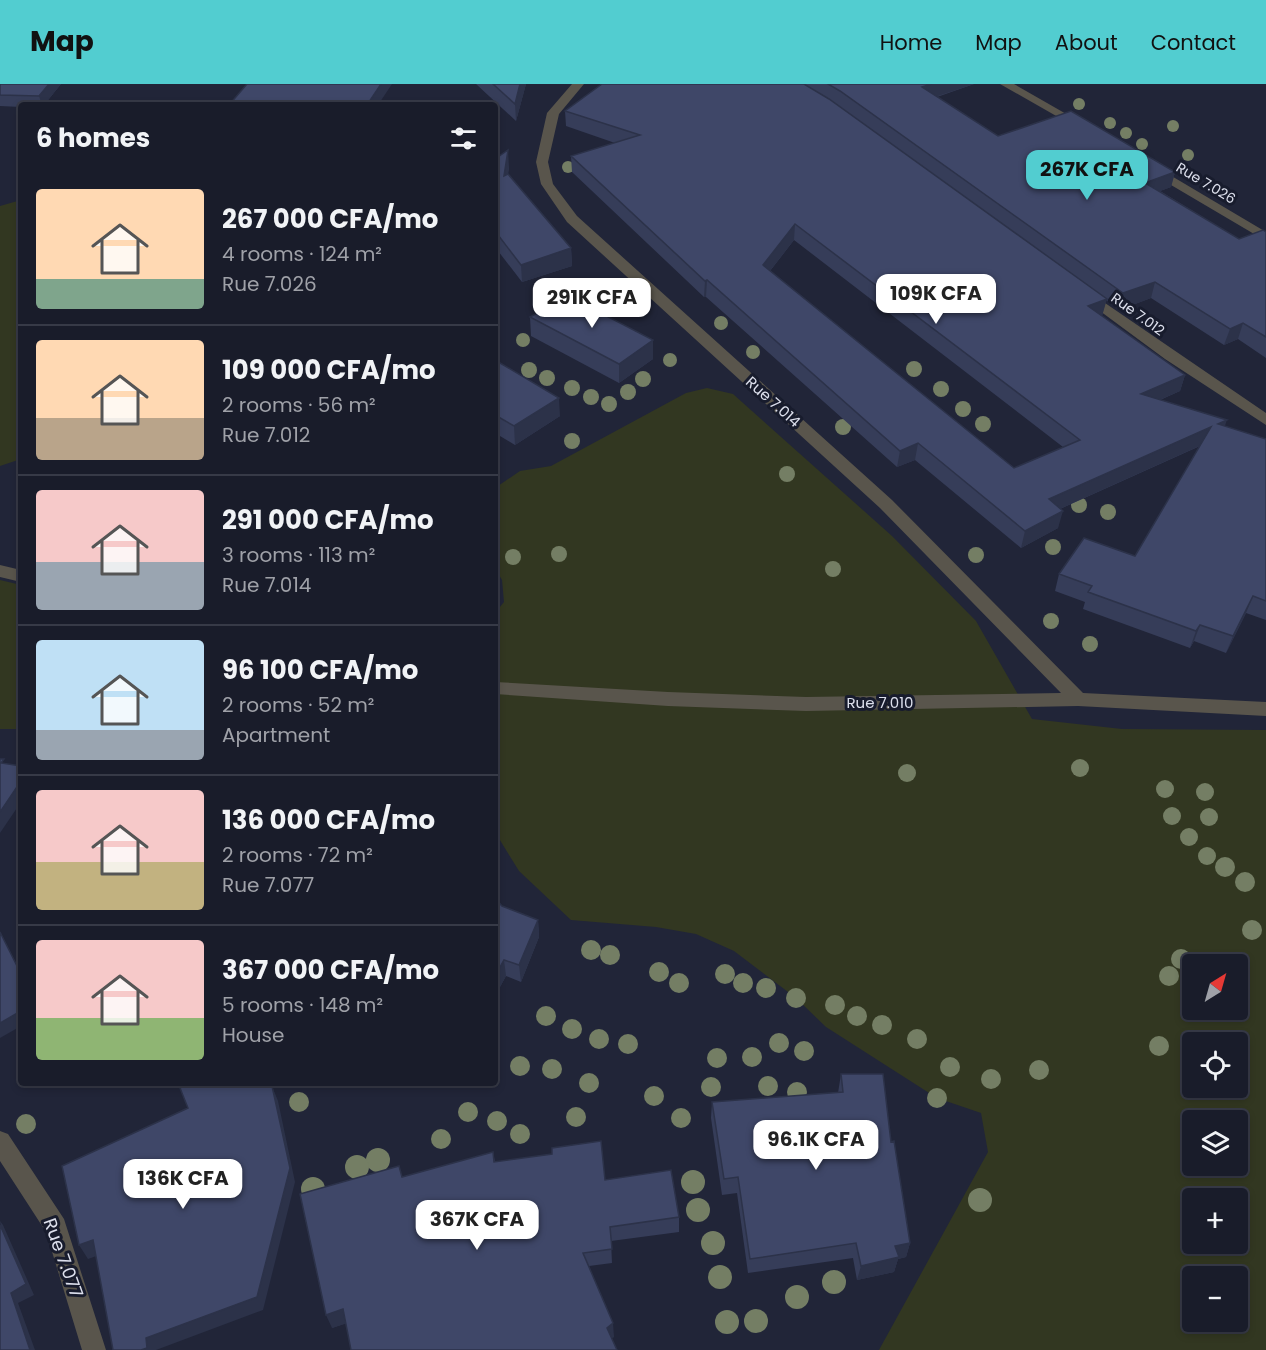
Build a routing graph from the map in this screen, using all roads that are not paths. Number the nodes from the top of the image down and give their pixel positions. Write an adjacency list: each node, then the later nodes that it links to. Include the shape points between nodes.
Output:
1 (578, 84): 11 (street, Rue 7.014, via 553,112 542,162 547,184 572,219 885,504)
2 (1006, 84): 3 (street)
3 (1095, 134)
4 (1145, 164): 5 (street, Rue 7.026)
5 (1266, 237)
6 (1078, 288): 7 (street, Rue 7.012)
7 (1266, 420)
8 (0, 571): 9 (street)
9 (18, 575)
10 (498, 688): 11 (street, Rue 7.010, via 806,704)
11 (1078, 699): 12 (street, Rue 7.010)
12 (1266, 709)
13 (0, 1141): 14 (street, Rue 7.077, via 56,1227)
14 (94, 1350)

